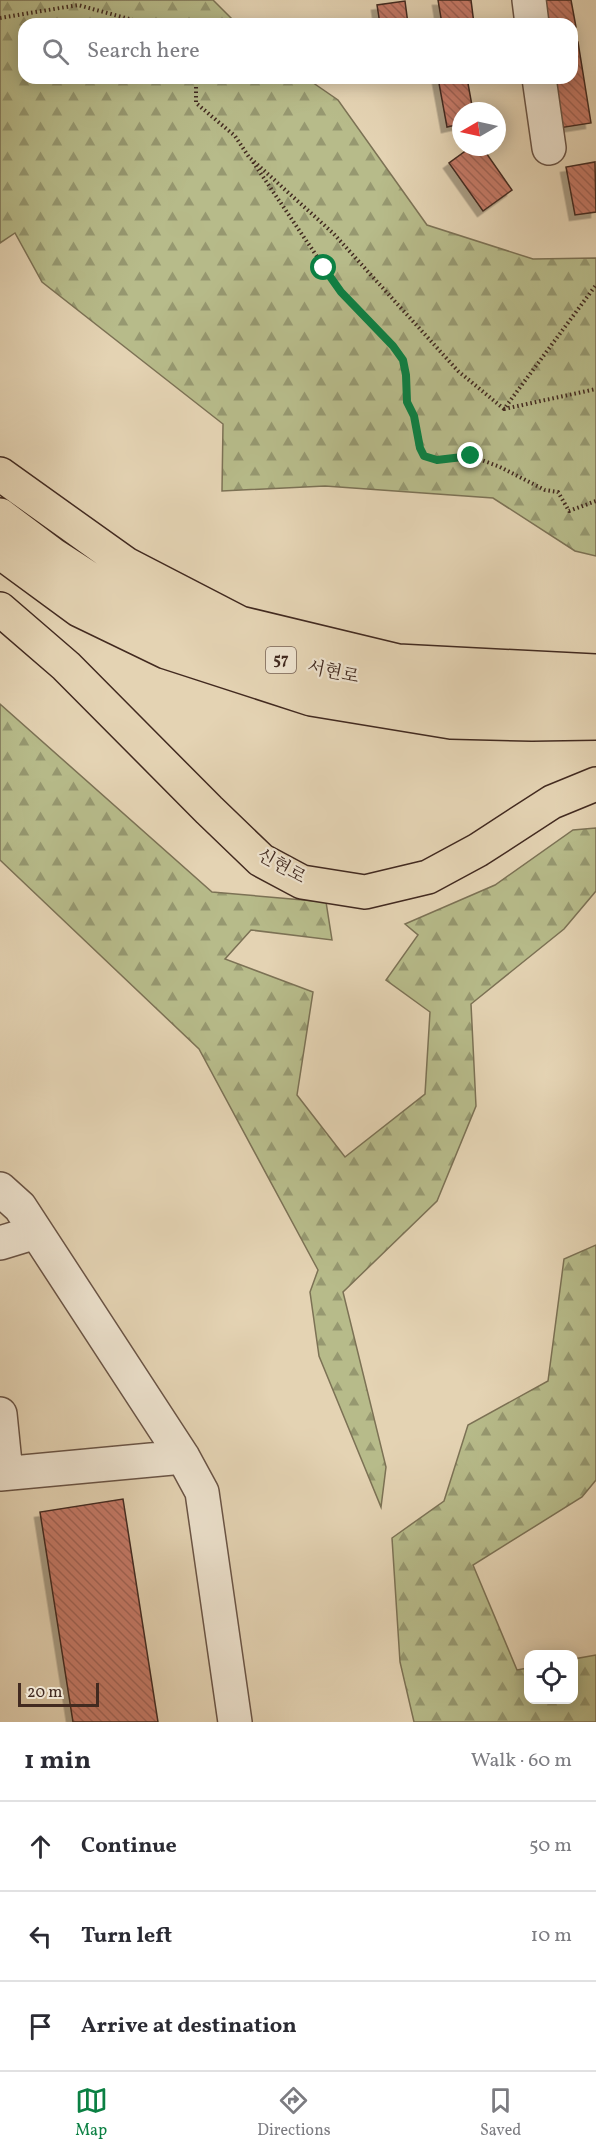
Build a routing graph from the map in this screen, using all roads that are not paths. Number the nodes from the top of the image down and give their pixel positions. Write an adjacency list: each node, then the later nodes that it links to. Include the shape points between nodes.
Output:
1 (529, 0): 2 (lane)
2 (531, 18)
3 (540, 84): 4 (lane)
4 (549, 148)
5 (0, 474): 9 (main road, via 126,564 240,622 398,661)
6 (0, 515): 10 (main road, 서현로 / 57, via 109,591 177,626 333,677 487,693)
7 (0, 552): 11 (main road, 서현로 / 57, via 79,610 166,652 311,699 451,722)
8 (0, 609): 12 (main road, 신현로, via 66,666 261,860 302,882 365,892 428,876 478,850 552,802)
9 (596, 671)
10 (596, 691)
11 (596, 723)
12 (596, 784)
13 (0, 1189): 14 (lane, via 20,1207)
14 (36, 1232): 15 (lane); 17 (lane)
15 (0, 1243)
16 (0, 1414): 18 (lane)
17 (183, 1457): 18 (lane); 19 (lane, via 202,1492)
18 (3, 1474)
19 (236, 1722)

